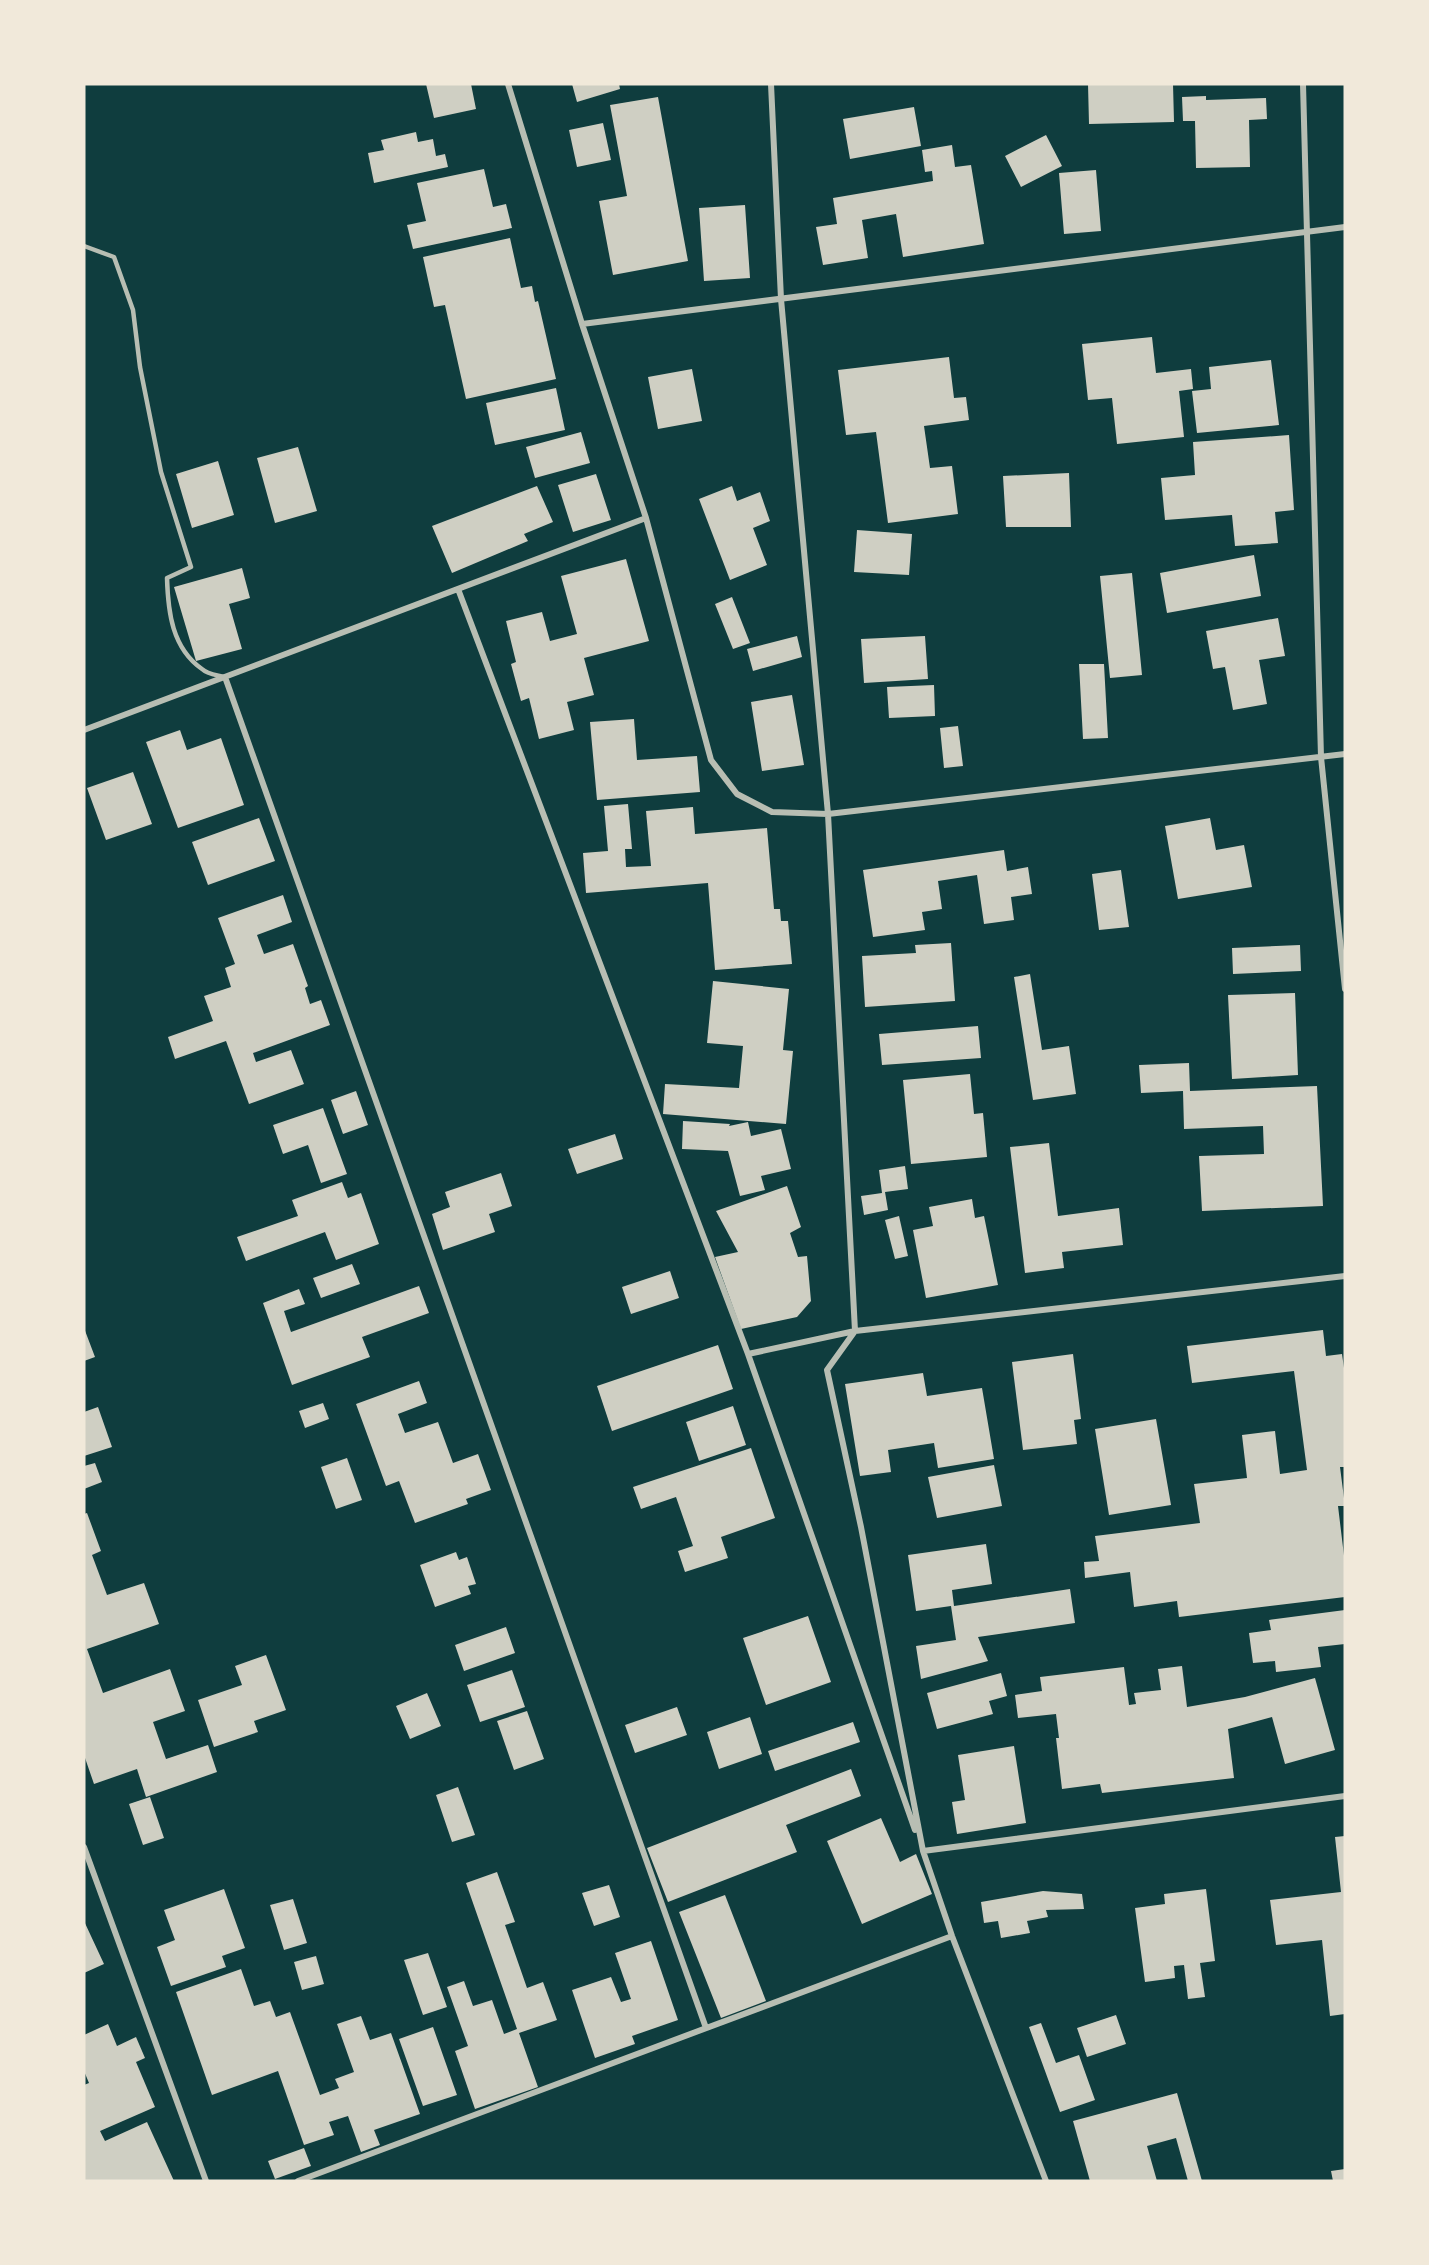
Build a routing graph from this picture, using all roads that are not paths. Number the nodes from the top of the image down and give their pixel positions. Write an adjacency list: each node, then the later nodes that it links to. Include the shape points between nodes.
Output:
1 (508, 84): 8 (street)
2 (771, 84): 7 (street)
3 (1303, 84): 5 (street)
4 (1345, 227): 5 (street)
5 (1307, 231): 7 (street); 14 (street)
6 (84, 246): 11 (lane, via 114,257 133,310 161,472 191,567 167,578 168,611 182,650 203,671)
7 (781, 299): 8 (street); 15 (street)
8 (582, 324): 9 (street)
9 (646, 518): 10 (street); 15 (street, via 711,760 737,794 772,812)
10 (458, 589): 11 (street); 19 (street)
11 (225, 677): 12 (street); 24 (street)
12 (84, 730)
13 (1345, 754): 14 (street)
14 (1321, 757): 15 (street); 16 (street)
15 (828, 814): 18 (street)
16 (1345, 989)
17 (1345, 1276): 18 (street)
18 (855, 1331): 19 (street); 22 (street, via 827,1370)
19 (748, 1354): 22 (street)
20 (1345, 1796): 22 (street)
21 (84, 1847): 25 (street)
22 (923, 1851): 23 (street)
23 (952, 1936): 24 (street); 27 (street)
24 (706, 2028): 26 (street)
25 (206, 2181)
26 (298, 2181)
27 (1046, 2181)

